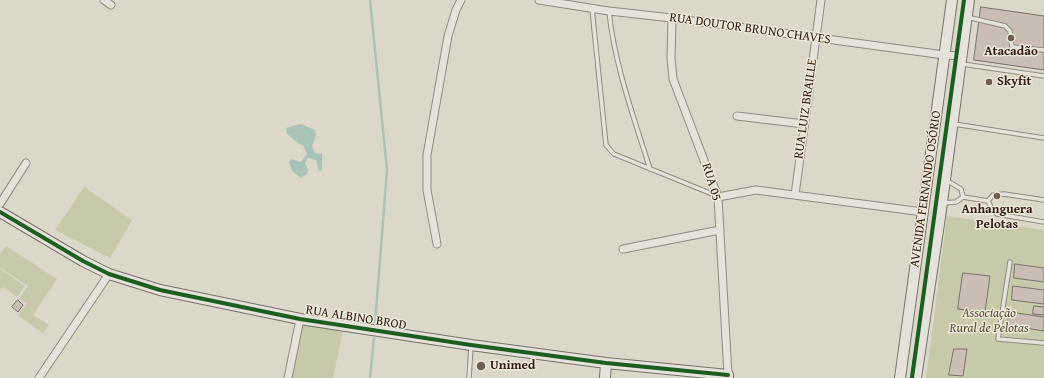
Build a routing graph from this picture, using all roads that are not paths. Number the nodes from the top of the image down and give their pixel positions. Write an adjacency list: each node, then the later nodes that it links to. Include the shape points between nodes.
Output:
1 (104, 0): 7 (street)
2 (460, 0): 35 (street, via 448,36 427,155 426,190)
3 (539, 0): 8 (street, RUA DOUTOR BRUNO CHAVES)
4 (821, 0): 12 (street, RUA LUIZ BRAILLE)
5 (952, 0): 14 (street, AVENIDA FERNANDO OSÓRIO)
6 (969, 0): 10 (street, AVENIDA FERNANDO OSÓRIO)
7 (111, 6)
8 (592, 9): 9 (street, RUA DOUTOR BRUNO CHAVES); 22 (lane, via 606,145 614,154)
9 (609, 11): 11 (street, RUA DOUTOR BRUNO CHAVES); 22 (lane, via 618,61)
10 (967, 17): 13 (lane, via 1005,26 1010,31 1012,47); 15 (street, AVENIDA FERNANDO OSÓRIO)
11 (672, 18): 12 (street, RUA DOUTOR BRUNO CHAVES); 25 (street, RUA 05, via 671,58 674,79)
12 (816, 37): 14 (street, RUA DOUTOR BRUNO CHAVES); 19 (street, RUA LUIZ BRAILLE)
13 (1044, 50)
14 (944, 55): 15 (street, RUA DOUTOR BRUNO CHAVES); 32 (street, AVENIDA FERNANDO OSÓRIO)
15 (961, 60): 16 (lane); 18 (street, AVENIDA FERNANDO OSÓRIO)
16 (1044, 76)
17 (737, 116): 19 (street)
18 (953, 123): 20 (lane); 23 (street, AVENIDA FERNANDO OSÓRIO)
19 (804, 124): 24 (street, RUA LUIZ BRAILLE)
20 (1044, 138)
21 (26, 163): 30 (street)
22 (650, 169): 25 (lane)
23 (945, 180): 26 (lane, via 961,189); 29 (street, AVENIDA FERNANDO OSÓRIO)
24 (795, 195): 25 (street, via 756,190); 32 (street)
25 (718, 197): 34 (street, RUA 05)
26 (963, 197): 28 (lane); 29 (lane, via 956,202)
27 (1044, 200): 28 (lane, via 1000,193 993,195)
28 (988, 201): 33 (lane, via 997,214)
29 (942, 203): 49 (street, AVENIDA FERNANDO OSÓRIO)
30 (0, 204)
31 (0, 212): 38 (street, RUA ALBINO BROD)
32 (923, 212): 48 (street, AVENIDA FERNANDO OSÓRIO)
33 (1044, 222)
34 (720, 230): 36 (street); 43 (street, RUA 05)
35 (437, 244)
36 (623, 249)
37 (1010, 262): 40 (lane, via 998,339)
38 (109, 274): 39 (street, RUA ALBINO BROD, via 160,290); 44 (street)
39 (300, 319): 41 (street, RUA ALBINO BROD); 45 (street)
40 (1044, 344)
41 (471, 345): 42 (street, RUA ALBINO BROD); 46 (lane)
42 (606, 363): 43 (street, RUA ALBINO BROD); 47 (street)
43 (728, 377)
44 (39, 378)
45 (288, 378)
46 (469, 378)
47 (605, 378)
48 (900, 378)
49 (916, 378)

